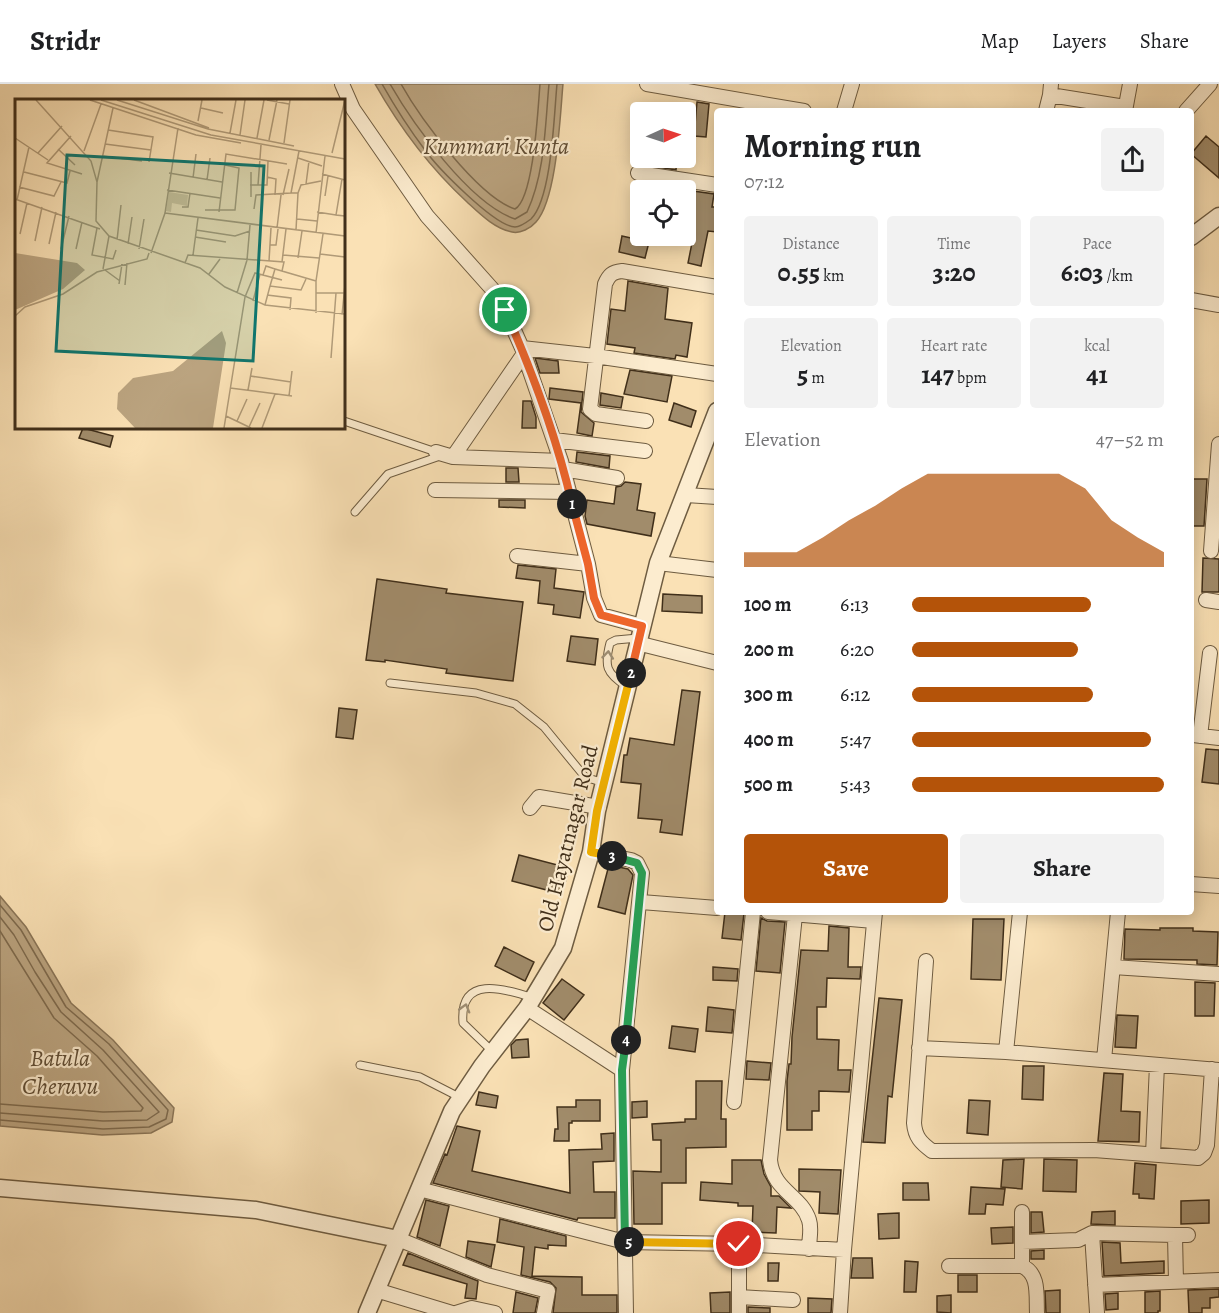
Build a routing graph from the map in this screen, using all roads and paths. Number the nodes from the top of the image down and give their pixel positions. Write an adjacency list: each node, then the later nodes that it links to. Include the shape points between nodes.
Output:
1 (342, 84): 20 (street, via 353,109 427,216 493,290)
2 (647, 84): 7 (street)
3 (852, 84): 8 (street)
4 (1130, 84): 11 (street)
5 (1210, 84): 12 (street)
6 (1050, 90): 9 (street); 10 (street)
7 (787, 108)
8 (845, 108)
9 (1047, 108)
10 (1121, 108)
11 (1125, 108)
12 (1189, 108)
13 (638, 173): 14 (street)
14 (714, 185)
15 (1219, 216): 16 (street)
16 (1194, 235)
17 (714, 286): 21 (street, via 622,271 612,273 605,284)
18 (1194, 301): 19 (street)
19 (1219, 305)
20 (523, 351): 21 (street); 26 (street); 29 (street)
21 (595, 356): 22 (street); 24 (street, via 592,412)
22 (714, 374)
23 (345, 421): 29 (lane)
24 (646, 421)
25 (714, 424): 34 (street, Old Hayatnagar Road)
26 (554, 440): 28 (street); 30 (street)
27 (1219, 444): 37 (street)
28 (645, 451)
29 (445, 454): 30 (street); 36 (lane, via 388,474)
30 (562, 465): 31 (street); 33 (street)
31 (617, 478)
32 (435, 490): 33 (street)
33 (569, 492): 40 (street)
34 (686, 495): 35 (street); 39 (street, Old Hayatnagar Road)
35 (714, 497)
36 (355, 512)
37 (1211, 551)
38 (517, 556): 40 (street)
39 (658, 563): 41 (street); 42 (street, Old Hayatnagar Road)
40 (588, 564): 42 (street, via 601,615)
41 (714, 570)
42 (639, 636): 44 (street); 46 (street, Old Hayatnagar Road); 46 (lane, one-way to 42, via 609,671 607,654 610,643)
43 (1210, 653): 47 (street)
44 (714, 662)
45 (390, 683): 49 (lane, via 476,693 516,704 544,727 585,777)
46 (628, 687): 49 (street, Old Hayatnagar Road)
47 (1195, 736): 48 (street)
48 (1219, 738)
49 (604, 783): 50 (street, Old Hayatnagar Road)
50 (598, 807): 51 (street, via 538,797); 52 (street, Old Hayatnagar Road)
51 (531, 808)
52 (591, 852): 55 (street, via 637,863 642,873); 65 (street, Old Hayatnagar Road, via 563,948)
53 (1194, 884): 54 (street)
54 (1219, 886)
55 (641, 902): 56 (street); 72 (street)
56 (714, 908)
57 (753, 915): 75 (street)
58 (795, 915): 61 (street); 85 (street, via 770,1160 776,1181 807,1215)
59 (1020, 915): 68 (street)
60 (1118, 915): 63 (street)
61 (874, 917): 86 (street)
62 (926, 961): 66 (street)
63 (1113, 967): 64 (street); 69 (street)
64 (1219, 974)
65 (530, 1003): 67 (street, Old Hayatnagar Road); 67 (lane, one-way to 65, via 463,1023 469,996 475,990 487,988 515,992); 72 (street)
66 (919, 1048): 68 (street); 76 (street, via 914,1132 920,1143 932,1151 1094,1150)
67 (493, 1052): 74 (street, Old Hayatnagar Road)
68 (1006, 1052): 69 (street)
69 (1104, 1060): 71 (street)
70 (360, 1065): 74 (lane, via 420,1077)
71 (1157, 1065): 73 (street); 76 (street)
72 (622, 1070): 82 (street)
73 (1215, 1070): 76 (street, via 1204,1153 1198,1158)
74 (461, 1098): 78 (street, Old Hayatnagar Road)
75 (734, 1102)
76 (1153, 1154)
77 (0, 1188): 81 (street, via 256,1210)
78 (419, 1189): 81 (street, Old Hayatnagar Road); 82 (street)
79 (1022, 1212): 83 (street)
80 (1092, 1233): 83 (street, via 1078,1240); 90 (street, via 1181,1235); 91 (street)
81 (398, 1239): 92 (street, Old Hayatnagar Road); 99 (street, via 487,1275 548,1291)
82 (625, 1242): 84 (street); 100 (street)
83 (1022, 1242): 88 (street)
84 (739, 1244): 85 (street); 93 (street)
85 (809, 1249): 86 (street)
86 (844, 1250): 102 (street)
87 (949, 1266): 88 (street)
88 (1022, 1266): 103 (street, via 1033,1274)
89 (1219, 1280): 90 (street)
90 (1176, 1282): 91 (street)
91 (1095, 1285): 104 (street)
92 (376, 1290): 96 (street, Old Hayatnagar Road); 97 (street)
93 (739, 1298): 95 (street); 101 (street)
94 (793, 1300): 95 (street)
95 (771, 1306)
96 (366, 1313)
97 (454, 1313): 98 (street, via 472,1308)
98 (495, 1313)
99 (544, 1313)
100 (626, 1313)
101 (739, 1313)
102 (840, 1313)
103 (1037, 1313)
104 (1096, 1313)

